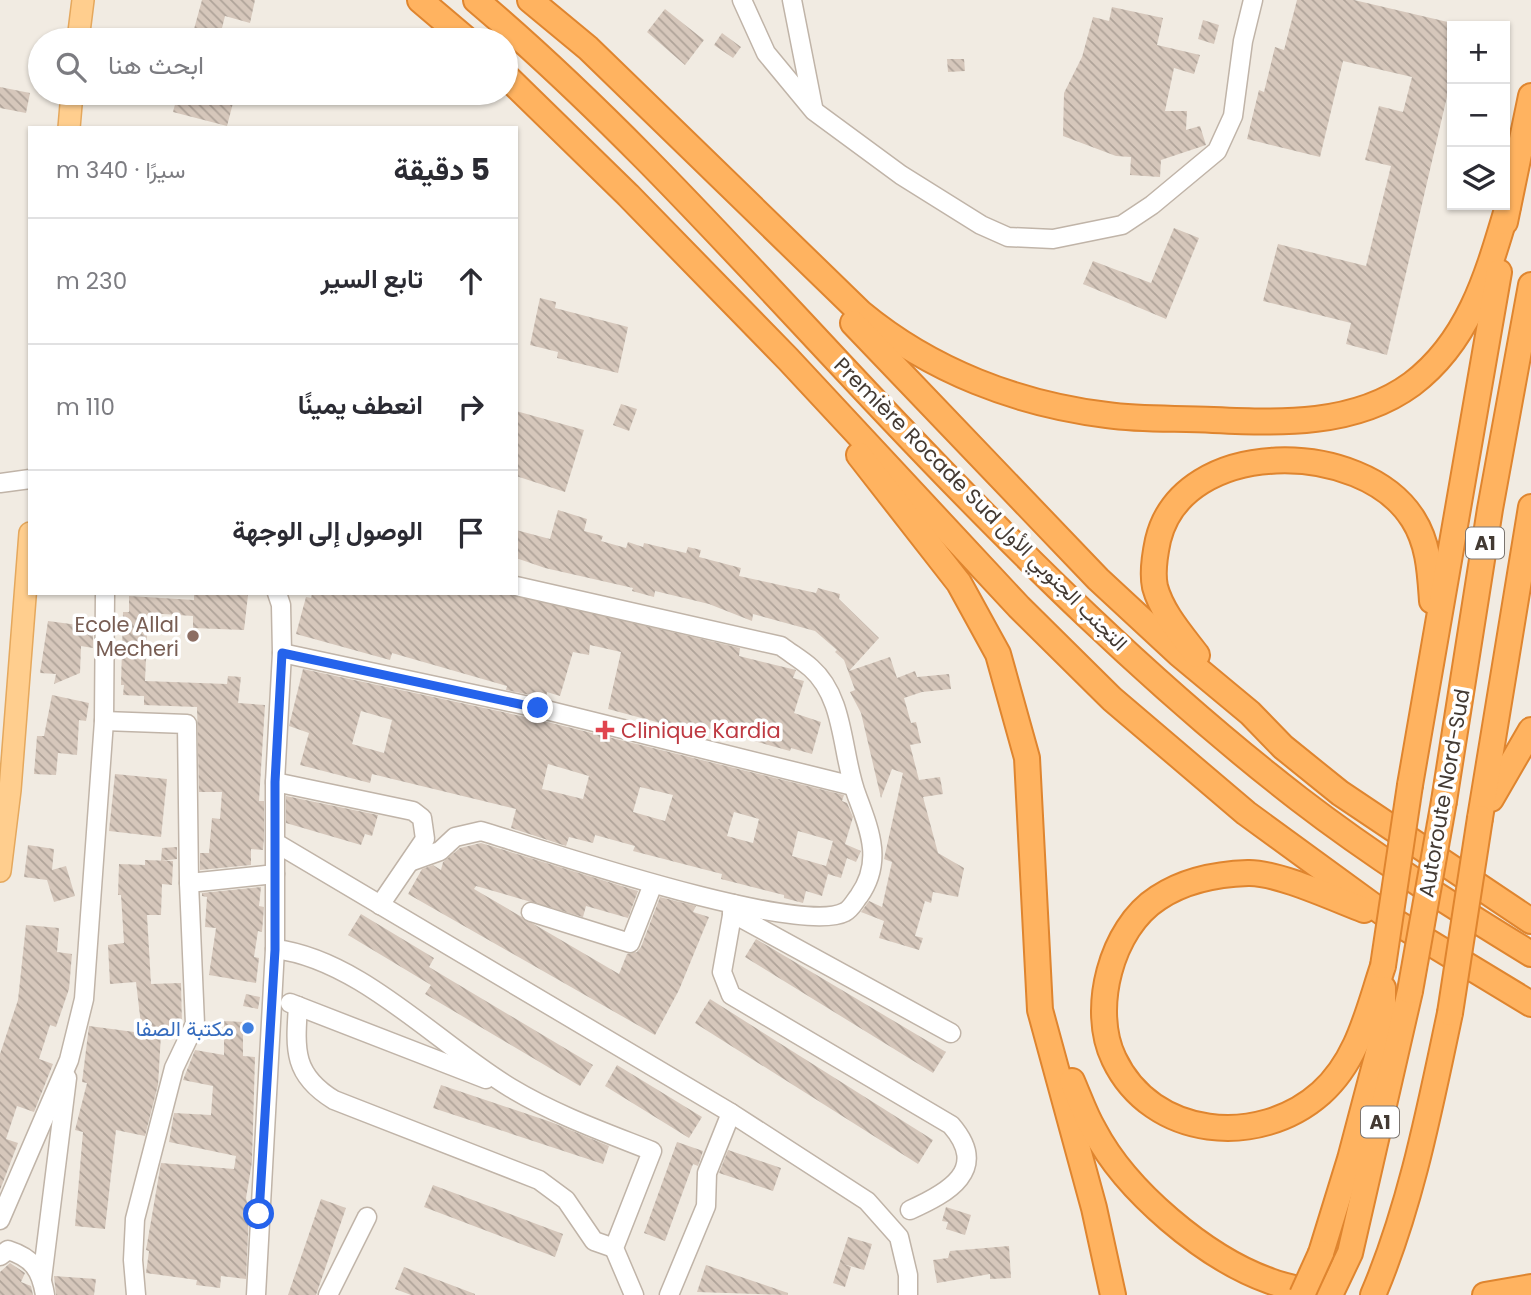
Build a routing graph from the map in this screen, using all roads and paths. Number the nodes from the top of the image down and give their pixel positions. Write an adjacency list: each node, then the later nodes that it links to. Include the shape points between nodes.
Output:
1 (83, 0): 8 (main road)
2 (420, 0): 9 (highway)
3 (476, 0): 10 (highway, Première Rocade Sud التجنب الجنوبي الأول)
4 (530, 0): 17 (highway, via 588,48)
5 (742, 0): 15 (street, via 766,53)
6 (792, 0): 15 (street)
7 (1253, 0): 15 (street, via 1233,116 1217,151 1122,225 1053,239 1008,237 949,206)
8 (80, 28)
9 (453, 28)
10 (506, 28)
11 (518, 39): 51 (highway, Première Rocade Sud التجنب الجنوبي الأول, via 603,117 902,429 1173,694 1299,799 1408,878)
12 (518, 88): 22 (highway, Première Rocade Sud التجنب الجنوبي الأول)
13 (1531, 96): 18 (highway)
14 (71, 105): 16 (main road)
15 (814, 111)
16 (69, 126)
17 (688, 145): 19 (highway, via 888,335 958,375 1062,408 1110,416 1273,422 1356,412 1384,401 1434,364 1462,331); 31 (highway, via 941,418 1098,579)
18 (1510, 196)
19 (1507, 210)
20 (1507, 210): 32 (highway)
21 (1531, 285): 76 (highway, Autoroute Nord-Sud / A1, bridge, via 1410,992 1350,1253)
22 (788, 359): 48 (highway, Première Rocade Sud التجنب الجنوبي الأول, via 1019,607 1112,699 1246,813); 56 (highway, via 959,583 998,654 1027,758)
23 (28, 480): 24 (street)
24 (0, 484)
25 (1531, 507): 37 (highway, Autoroute Nord-Sud / A1)
26 (28, 559): 40 (main road)
27 (518, 586): 36 (street, via 780,646 813,669 835,702)
28 (104, 595): 33 (street)
29 (278, 595): 30 (street)
30 (282, 653): 35 (street); 36 (street, via 538,708)
31 (1223, 689): 32 (highway, via 1167,613 1155,586 1156,550 1167,516 1192,485 1230,467 1322,463 1386,488 1413,518 1424,541 1432,601); 46 (highway, via 1340,793)
32 (1422, 716): 52 (highway, bridge)
33 (104, 721): 42 (street, via 187,724); 58 (street, via 84,999)
34 (1531, 730): 37 (highway)
35 (275, 782): 38 (street); 39 (street, via 413,811 422,818 425,839)
36 (853, 786): 45 (street, via 873,839 869,882 847,911 822,919)
37 (1480, 818): 77 (highway, Autoroute Nord-Sud / A1, bridge, via 1450,1013 1428,1113)
38 (276, 843): 41 (street); 44 (street)
39 (412, 861): 43 (street, via 440,851 455,837 481,831); 44 (street)
40 (0, 871)
41 (275, 874): 42 (street); 50 (street)
42 (188, 883): 68 (street, via 195,1024 174,1068 135,1219)
43 (653, 884): 45 (street); 47 (street, via 630,943)
44 (380, 905): 60 (street)
45 (733, 908): 57 (street); 61 (street, via 722,972 731,995 958,1133 965,1155 960,1178 945,1195)
46 (1520, 910): 49 (highway)
47 (531, 912)
48 (1394, 921): 52 (highway, via 1252,873 1198,879 1156,899 1124,934 1105,983 1103,1019 1114,1059 1135,1091 1170,1116 1208,1129 1248,1129 1284,1117 1321,1093 1354,1051); 54 (highway, Première Rocade Sud التجنب الجنوبي الأول)
49 (1531, 921)
50 (275, 950): 53 (street); 59 (street, via 300,952 332,965)
51 (1531, 954)
52 (1383, 966): 75 (highway, bridge, via 1383,1034 1350,1160 1321,1253)
53 (272, 996): 55 (street); 69 (street)
54 (1531, 1004)
55 (298, 1006): 59 (street); 64 (street, via 296,1046 302,1071 315,1089 539,1180 566,1200 594,1241)
56 (1040, 1010): 74 (highway); 76 (highway, via 1094,1131 1126,1178 1177,1226 1221,1255 1270,1281)
57 (951, 1033)
58 (69, 1060): 63 (street); 66 (street)
59 (509, 1087): 64 (street, via 560,1115 652,1151)
60 (731, 1113): 72 (street, via 707,1172 706,1206); 73 (street, via 867,1202 899,1237)
61 (910, 1210)
62 (367, 1217): 70 (street)
63 (0, 1220)
64 (614, 1248): 71 (street)
65 (0, 1256): 66 (street, via 8,1250 33,1261)
66 (44, 1287)
67 (1531, 1287): 78 (highway)
68 (136, 1295)
69 (256, 1295)
70 (328, 1295)
71 (634, 1295)
72 (669, 1295)
73 (908, 1295)
74 (1113, 1295)
75 (1302, 1295)
76 (1329, 1295)
77 (1373, 1295)
78 (1485, 1295)

